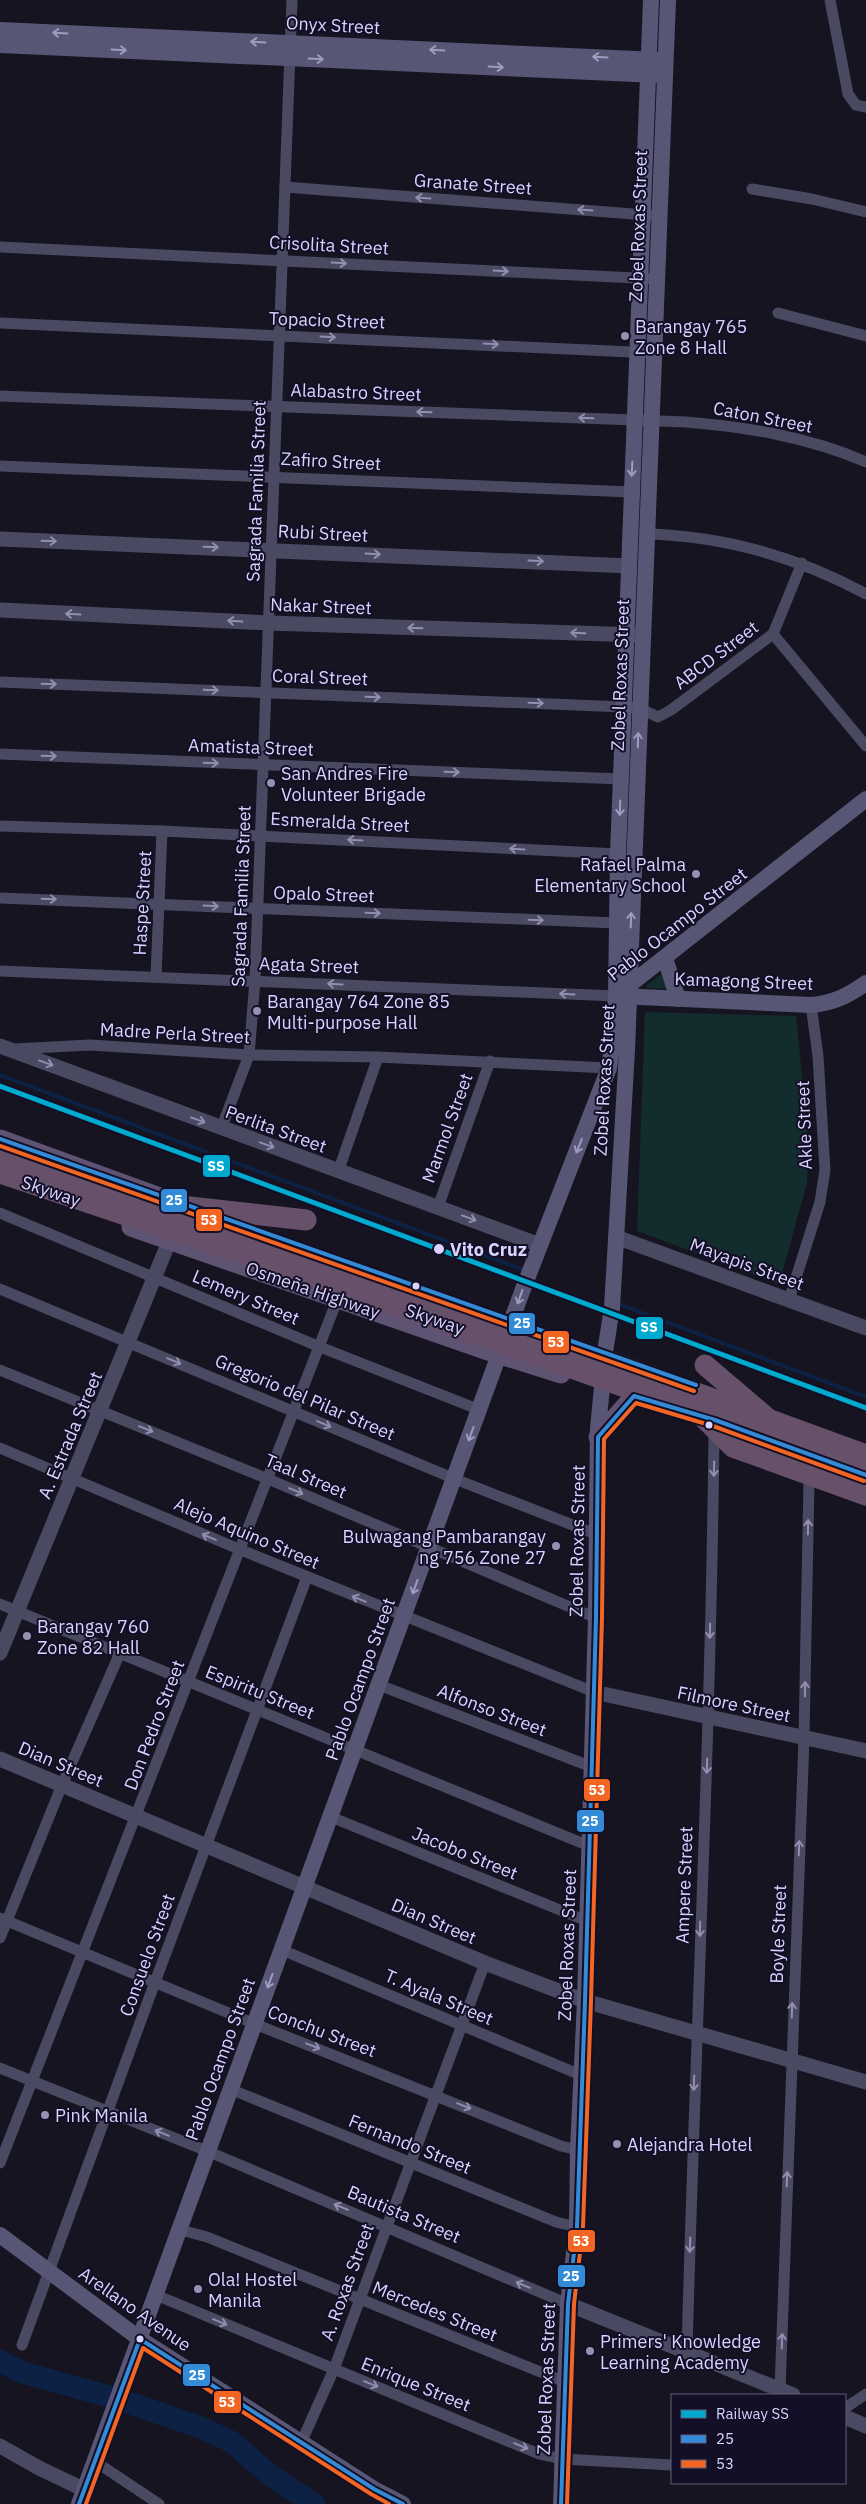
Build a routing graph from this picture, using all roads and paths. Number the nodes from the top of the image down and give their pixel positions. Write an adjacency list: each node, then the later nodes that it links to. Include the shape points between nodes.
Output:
1 (292, 0): 8 (street, Sagrada Familia Street)
2 (651, 0): 9 (main road, Zobel Roxas Street)
3 (668, 0): 9 (main road, Zobel Roxas Street)
4 (830, 0): 10 (street, via 848,94 856,105)
5 (0, 30): 6 (main road, Onyx Street, one-way to 5)
6 (97, 42): 7 (main road, Onyx Street); 8 (main road, Onyx Street)
7 (0, 45)
8 (290, 51): 9 (main road, Onyx Street); 11 (street, Sagrada Familia Street)
9 (656, 67): 14 (main road, Zobel Roxas Street)
10 (866, 108)
11 (285, 187): 14 (street, Granate Street, one-way to 11); 16 (street, Sagrada Familia Street)
12 (752, 189): 13 (street)
13 (866, 212)
14 (651, 215): 17 (main road, Zobel Roxas Street)
15 (0, 246): 16 (street, Crisolita Street)
16 (282, 260): 17 (street, Crisolita Street, one-way to 17); 20 (street, Sagrada Familia Street)
17 (648, 279): 22 (main road, Zobel Roxas Street)
18 (778, 313): 21 (street)
19 (0, 323): 20 (street, Topacio Street)
20 (280, 335): 22 (street, Topacio Street, one-way to 22); 24 (street, Sagrada Familia Street)
21 (866, 336)
22 (645, 352): 25 (main road, Zobel Roxas Street)
23 (0, 396): 24 (street, Alabastro Street)
24 (277, 406): 25 (street, Alabastro Street, one-way to 24); 28 (street, Sagrada Familia Street)
25 (643, 420): 26 (street, Caton Street, via 757,430); 29 (main road, Zobel Roxas Street, one-way to 29); 30 (main road, Zobel Roxas Street)
26 (866, 462)
27 (0, 466): 28 (street, Zafiro Street)
28 (274, 476): 29 (street, Zafiro Street); 32 (street, Sagrada Familia Street)
29 (631, 492): 34 (main road, Zobel Roxas Street)
30 (646, 534): 33 (street, via 725,541); 34 (main road, Zobel Roxas Street)
31 (0, 539): 32 (street, Rubi Street, one-way to 32)
32 (272, 549): 34 (street, Rubi Street, one-way to 34); 37 (street, Sagrada Familia Street)
33 (802, 563): 35 (street); 38 (street, ABCD Street)
34 (637, 566): 39 (main road, Zobel Roxas Street)
35 (866, 594)
36 (0, 610): 37 (street, Nakar Street, one-way to 36)
37 (269, 623): 39 (street, Nakar Street, one-way to 37); 41 (street, Sagrada Familia Street)
38 (773, 634): 42 (street, ABCD Street, via 658,717); 43 (street)
39 (634, 635): 42 (main road, Zobel Roxas Street)
40 (0, 682): 41 (street, Coral Street, one-way to 41)
41 (266, 692): 42 (street, Coral Street, one-way to 42); 45 (street, Sagrada Familia Street)
42 (631, 707): 46 (main road, Zobel Roxas Street); 61 (main road, Zobel Roxas Street, one-way to 42)
43 (866, 746)
44 (0, 754): 45 (street, Amatista Street, one-way to 45)
45 (264, 765): 46 (street, Amatista Street, one-way to 46); 50 (street, Sagrada Familia Street)
46 (621, 779): 51 (main road, Zobel Roxas Street, one-way to 51)
47 (866, 799): 56 (main road, Pablo Ocampo Street)
48 (0, 826): 49 (street, Esmeralda Street)
49 (162, 831): 50 (street, Esmeralda Street); 53 (street, Haspe Street)
50 (261, 836): 51 (street, Esmeralda Street, one-way to 50); 54 (street, Sagrada Familia Street)
51 (618, 854): 55 (main road, Zobel Roxas Street)
52 (0, 898): 53 (street, Opalo Street, one-way to 53)
53 (159, 903): 54 (street, Opalo Street, one-way to 54); 58 (street, Haspe Street)
54 (258, 908): 55 (street, Opalo Street, one-way to 55); 59 (street, Sagrada Familia Street)
55 (617, 923): 61 (main road, Zobel Roxas Street)
56 (665, 958): 61 (main road, Pablo Ocampo Street); 62 (main road)
57 (0, 971): 58 (street, Agata Street)
58 (156, 976): 59 (street, Agata Street)
59 (255, 980): 61 (street, Agata Street, one-way to 59); 65 (street, Sagrada Familia Street)
60 (866, 983): 63 (main road, Kamagong Street, via 842,999)
61 (624, 993): 62 (main road, Kamagong Street); 68 (main road, Pablo Ocampo Street); 81 (main road, Zobel Roxas Street)
62 (678, 999): 63 (main road, Kamagong Street)
63 (811, 1005): 86 (street, Akle Street, via 818,1056 825,1170 820,1202)
64 (5, 1048): 65 (street, Madre Perla Street, via 90,1045); 69 (street, Perlita Street, one-way to 69)
65 (249, 1055): 66 (street, Madre Perla Street); 69 (street, Sagrada Familia Street)
66 (378, 1057): 67 (street, Madre Perla Street); 73 (street)
67 (490, 1061): 68 (street, Madre Perla Street); 77 (street, Marmol Street)
68 (609, 1068): 82 (main road, Pablo Ocampo Street, one-way to 82)
69 (221, 1128): 73 (street, Perlita Street, one-way to 73)
70 (0, 1139): 87 (main road, Osmeña Highway, via 189,1208)
71 (0, 1154): 76 (highway, Skyway)
72 (0, 1165): 80 (main road, Osmeña Highway)
73 (338, 1172): 77 (street, Perlita Street)
74 (0, 1173): 100 (highway, Skyway, bridge, via 402,1307)
75 (0, 1178): 80 (main road, Osmeña Highway)
76 (127, 1200): 79 (highway, bridge); 101 (highway, Skyway, bridge, via 530,1332)
77 (438, 1206): 82 (street, Perlita Street, one-way to 82)
78 (0, 1213): 83 (street, Lemery Street)
79 (306, 1220)
80 (172, 1236): 83 (street, A. Estrada Street); 85 (main road, Osmeña Highway); 89 (main road, Osmeña Highway)
81 (616, 1237): 86 (street, Mayapis Street); 95 (main road, Zobel Roxas Street)
82 (540, 1245): 87 (main road, Pablo Ocampo Street, one-way to 87)
83 (156, 1277): 90 (street, A. Estrada Street); 91 (street, Lemery Street)
84 (0, 1289): 90 (street, Gregorio del Pilar Street)
85 (338, 1298): 91 (street, Don Pedro Street); 92 (main road, Osmeña Highway)
86 (789, 1300): 88 (street, Mayapis Street)
87 (513, 1319): 89 (main road, Pablo Ocampo Street); 95 (main road, Osmeña Highway)
88 (866, 1328)
89 (506, 1337): 92 (main road, Pablo Ocampo Street); 95 (main road, Osmeña Highway)
90 (130, 1342): 98 (street, A. Estrada Street); 99 (street, Gregorio del Pilar Street, one-way to 99)
91 (320, 1347): 97 (street, Lemery Street); 99 (street, Don Pedro Street)
92 (500, 1355): 95 (main road, Osmeña Highway); 97 (main road, Pablo Ocampo Street)
93 (705, 1364): 101 (highway, bridge)
94 (0, 1370): 98 (street, Taal Street)
95 (604, 1370): 96 (main road, Osmeña Highway); 102 (main road, Zobel Roxas Street); 104 (main road, Osmeña Highway)
96 (634, 1396): 100 (main road, Osmeña Highway); 102 (main road)
97 (480, 1410): 109 (main road, Pablo Ocampo Street, one-way to 109)
98 (100, 1411): 107 (street, A. Estrada Street); 108 (street, Taal Street, one-way to 108)
99 (293, 1412): 108 (street, Don Pedro Street); 109 (street, Gregorio del Pilar Street, one-way to 109)
100 (707, 1416): 106 (highway, Skyway); 110 (street, via 734,1443 773,1468); 111 (highway, bridge, via 733,1447); 127 (street, Ampere Street, one-way to 127)
101 (766, 1418): 105 (highway, Skyway)
102 (598, 1437): 113 (main road, Zobel Roxas Street)
103 (0, 1448): 107 (street, Alejo Aquino Street)
104 (866, 1448)
105 (866, 1455)
106 (866, 1475)
107 (73, 1478): 115 (street, Alejo Aquino Street, one-way to 107); 118 (street, A. Estrada Street)
108 (268, 1479): 114 (street, Taal Street, one-way to 114); 115 (street, Don Pedro Street)
109 (455, 1479): 113 (street, Gregorio del Pilar Street); 114 (main road, Pablo Ocampo Street)
110 (809, 1480): 112 (street); 128 (street, Boyle Street, one-way to 110)
111 (866, 1495)
112 (866, 1501)
113 (598, 1535): 120 (main road, Zobel Roxas Street)
114 (430, 1548): 119 (main road, Pablo Ocampo Street, one-way to 119); 120 (street, Taal Street)
115 (240, 1550): 116 (street, Alejo Aquino Street); 123 (street, Don Pedro Street)
116 (307, 1577): 119 (street, Alejo Aquino Street, one-way to 116); 126 (street, Consuelo Street)
117 (0, 1604): 118 (street, Espiritu Street)
118 (18, 1611): 121 (street, A. Estrada Street); 122 (street, Espiritu Street)
119 (404, 1617): 124 (main road, Pablo Ocampo Street); 125 (street, Alejo Aquino Street)
120 (596, 1618): 125 (main road, Zobel Roxas Street)
121 (0, 1653)
122 (120, 1653): 123 (street, Espiritu Street); 133 (street)
123 (188, 1681): 126 (street, Espiritu Street); 135 (street, Don Pedro Street)
124 (379, 1685): 129 (main road, Pablo Ocampo Street); 132 (street, Alfonso Street)
125 (594, 1692): 127 (street, Filmore Street); 132 (main road, Zobel Roxas Street)
126 (257, 1710): 129 (street, Espiritu Street); 136 (street, Consuelo Street)
127 (709, 1718): 128 (street, Filmore Street); 149 (street, Ampere Street, one-way to 149)
128 (804, 1738): 130 (street, Filmore Street); 150 (street, Boyle Street, one-way to 128)
129 (355, 1750): 134 (main road, Pablo Ocampo Street); 137 (street, Espiritu Street)
130 (866, 1751)
131 (0, 1759): 133 (street, Dian Street)
132 (592, 1767): 137 (main road, Zobel Roxas Street)
133 (62, 1785): 135 (street, Dian Street); 139 (street)
134 (331, 1817): 138 (main road, Pablo Ocampo Street); 140 (street, Jacobo Street)
135 (137, 1818): 136 (street, Dian Street); 143 (street, Don Pedro Street)
136 (207, 1845): 138 (street, Dian Street); 145 (street, Consuelo Street)
137 (589, 1846): 140 (main road, Zobel Roxas Street)
138 (306, 1887): 142 (main road, Pablo Ocampo Street); 144 (street, Dian Street)
139 (4, 1919): 141 (street); 143 (street, Conchu Street)
140 (587, 1921): 146 (main road, Zobel Roxas Street)
141 (0, 1938)
142 (282, 1950): 147 (main road, Pablo Ocampo Street, one-way to 147); 148 (street, T. Ayala Street)
143 (83, 1952): 145 (street, Conchu Street); 153 (street, Don Pedro Street)
144 (485, 1964): 146 (street, Dian Street); 148 (street, A. Roxas Street)
145 (155, 1982): 147 (street, Conchu Street); 157 (street, Consuelo Street)
146 (586, 2001): 149 (street, Dian Street); 152 (main road, Zobel Roxas Street)
147 (254, 2024): 155 (main road, Pablo Ocampo Street); 156 (street, Conchu Street, one-way to 156)
148 (462, 2026): 152 (street, T. Ayala Street); 156 (street, A. Roxas Street)
149 (696, 2034): 150 (street, Dian Street); 172 (street, Ampere Street, one-way to 172)
150 (790, 2059): 154 (street, Dian Street); 175 (street, Boyle Street, one-way to 150)
151 (0, 2068): 153 (street, Bautista Street)
152 (582, 2076): 158 (main road, Zobel Roxas Street)
153 (32, 2081): 157 (street, Bautista Street); 160 (street, Don Pedro Street)
154 (866, 2082)
155 (230, 2089): 159 (main road, Pablo Ocampo Street); 161 (street, Fernando Street)
156 (436, 2094): 158 (street, Conchu Street, one-way to 158, via 561,2146); 161 (street, A. Roxas Street)
157 (108, 2112): 159 (street, Bautista Street, one-way to 157); 166 (street, Consuelo Street)
158 (578, 2150): 163 (main road, Zobel Roxas Street)
159 (207, 2151): 162 (street, Bautista Street, one-way to 159); 164 (main road, Pablo Ocampo Street)
160 (0, 2163)
161 (410, 2164): 162 (street, A. Roxas Street); 163 (street, Fernando Street, via 556,2222)
162 (387, 2226): 168 (street, A. Roxas Street); 169 (street, Bautista Street, one-way to 162)
163 (577, 2227): 169 (main road, Zobel Roxas Street)
164 (181, 2230): 167 (main road, Pablo Ocampo Street); 168 (street, Mercedes Street, via 207,2237)
165 (0, 2235): 166 (main road, Arellano Avenue)
166 (50, 2274): 170 (main road, Arellano Avenue); 171 (street, Consuelo Street)
167 (156, 2295): 170 (main road, Pablo Ocampo Street); 173 (street, Enrique Street, one-way to 173)
168 (360, 2300): 173 (street, A. Roxas Street); 174 (street, Mercedes Street)
169 (568, 2304): 172 (street, Bautista Street); 174 (main road, Zobel Roxas Street)
170 (140, 2339): 180 (main road, Arellano Avenue); 183 (main road, Pablo Ocampo Street)
171 (22, 2345)
172 (687, 2352): 175 (street, Bautista Street)
173 (334, 2369): 180 (street, A. Roxas Street); 182 (street, Enrique Street, one-way to 182, via 539,2454)
174 (565, 2382): 182 (main road, Zobel Roxas Street)
175 (786, 2393)
176 (866, 2394): 177 (street)
177 (846, 2407)
178 (846, 2417): 179 (street)
179 (866, 2426)
180 (301, 2443): 187 (main road, Arellano Avenue)
181 (0, 2446): 185 (street)
182 (562, 2459): 184 (street, Enrique Street); 188 (main road, Zobel Roxas Street)
183 (96, 2462): 185 (main road, Pablo Ocampo Street); 186 (street)
184 (671, 2465)
185 (82, 2497)
186 (159, 2504)
187 (404, 2504)
188 (561, 2504)

